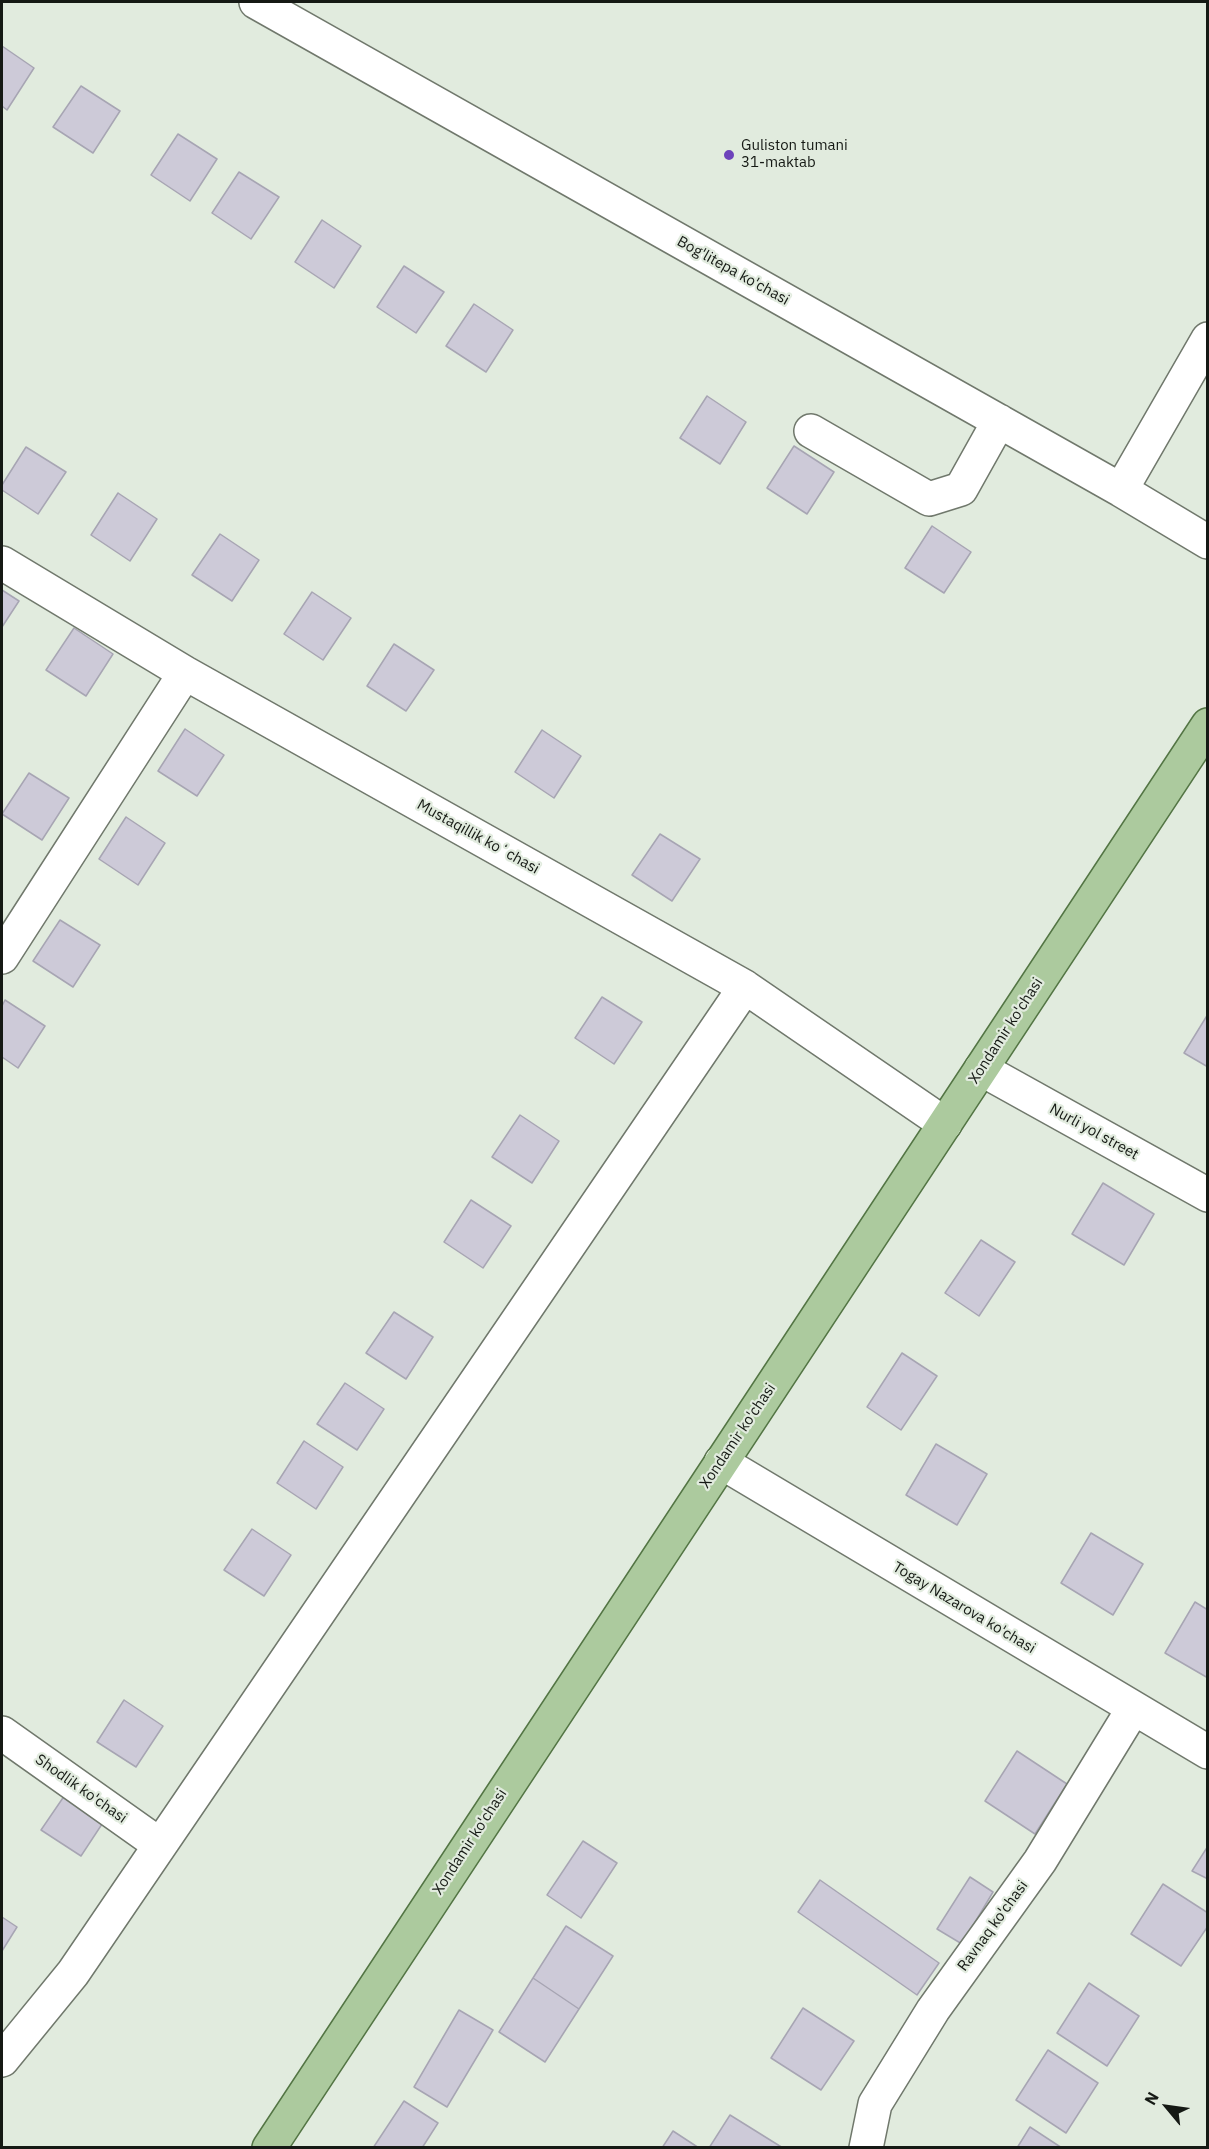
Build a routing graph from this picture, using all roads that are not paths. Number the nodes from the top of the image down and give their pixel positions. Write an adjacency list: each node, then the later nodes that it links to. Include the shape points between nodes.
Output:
1 (256, 2): 3 (street, Bog'litepa ko'chasi)
2 (1208, 339): 5 (street)
3 (999, 421): 4 (street, via 961,489 930,499); 5 (street, Bog'litepa ko'chasi)
4 (811, 431)
5 (1121, 490): 6 (street, Bog'litepa ko'chasi)
6 (1208, 542)
7 (2, 563): 8 (street, Mustaqillik koʻchasi)
8 (185, 673): 10 (street); 11 (street, Mustaqillik koʻchasi)
9 (1208, 725): 12 (main road, Xondamir ko'chasi)
10 (2, 957)
11 (745, 987): 13 (street, Mustaqillik koʻchasi); 19 (street)
12 (981, 1069): 13 (main road, Xondamir ko'chasi); 14 (street, Nurli yol street)
13 (945, 1124): 15 (main road, Xondamir ko'chasi)
14 (1208, 1195)
15 (721, 1462): 16 (street, Togay Nazarova ko'chasi); 21 (main road, Xondamir ko'chasi)
16 (1133, 1709): 18 (street, Togay Nazarova ko'chasi); 22 (street, Ravnaq ko'chasi, via 1040,1862 933,2010 880,2095)
17 (2, 1733): 19 (street, Shodlik ko'chasi)
18 (1208, 1752)
19 (160, 1845): 20 (street, via 73,1973)
20 (2, 2060)
21 (269, 2148)
22 (866, 2148)

